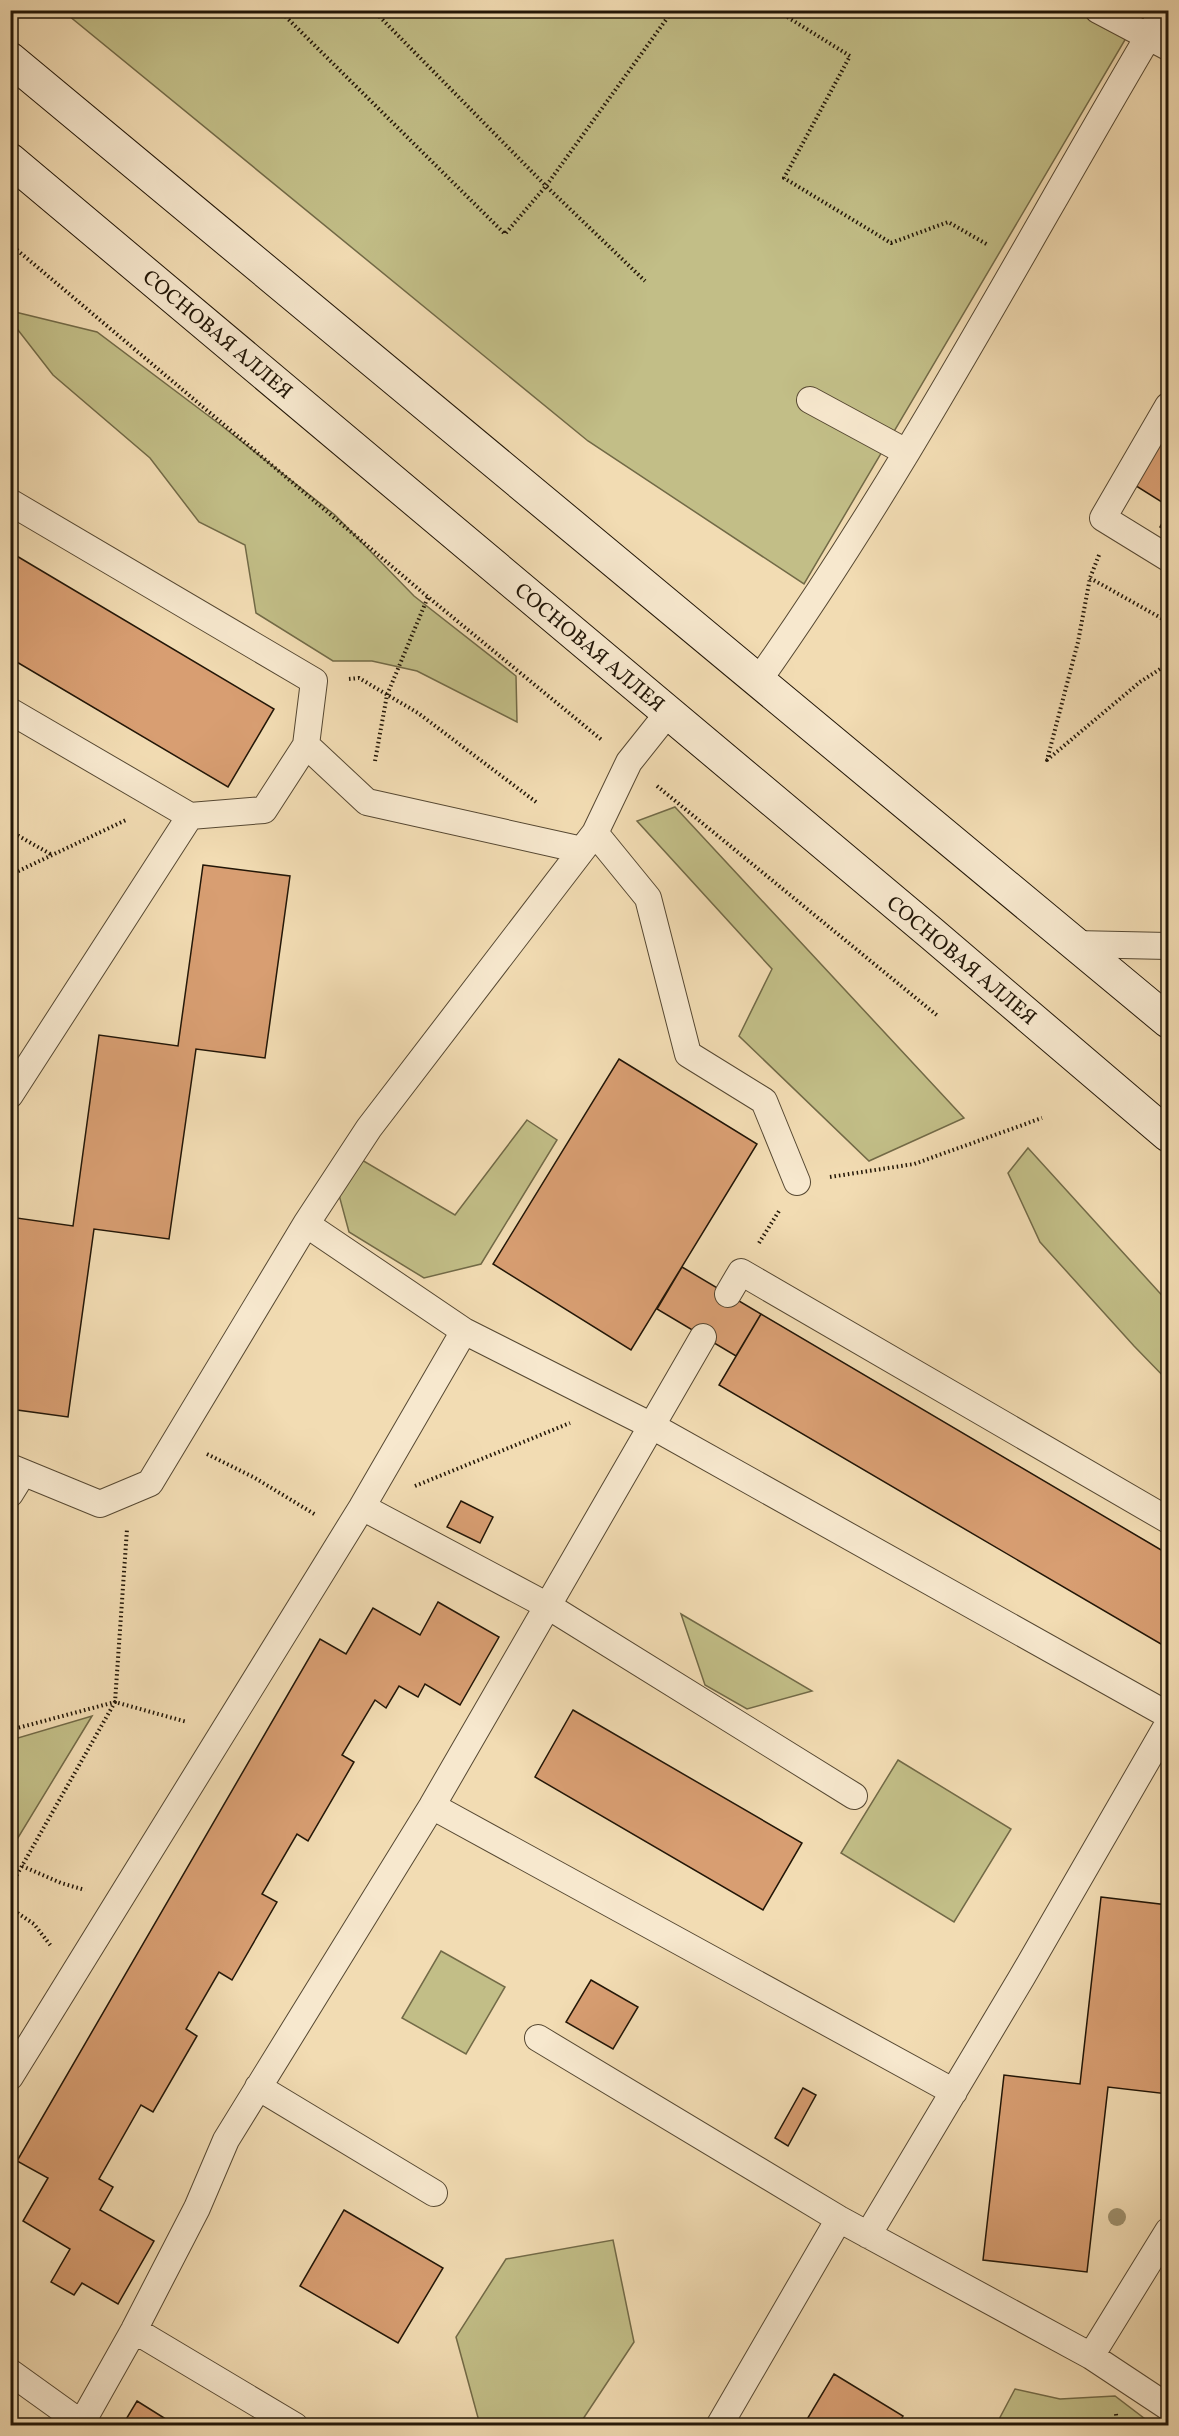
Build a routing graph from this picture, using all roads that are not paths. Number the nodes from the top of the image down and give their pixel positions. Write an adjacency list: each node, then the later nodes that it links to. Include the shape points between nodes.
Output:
1 (1098, 10): 3 (lane)
2 (1164, 10): 3 (lane)
3 (1159, 42): 8 (lane, via 1017,262)
4 (10, 59): 11 (main road)
5 (10, 160): 13 (main road, СОСНОВАЯ АЛЛЕЯ)
6 (810, 400): 8 (lane)
7 (1168, 406): 10 (lane, via 1103,518)
8 (906, 452): 11 (lane, via 813,604)
9 (10, 502): 14 (lane, via 314,681)
10 (1168, 558)
11 (758, 681): 17 (main road)
12 (10, 711): 15 (lane)
13 (668, 713): 16 (lane, via 629,762); 21 (main road, СОСНОВАЯ АЛЛЕЯ)
14 (306, 745): 15 (lane, via 264,810); 16 (lane, via 367,802)
15 (190, 816): 20 (lane)
16 (588, 842): 22 (lane, via 648,898 688,1054 764,1101); 23 (lane, via 369,1128)
17 (1075, 944): 18 (lane); 19 (main road)
18 (1168, 946)
19 (1168, 1021)
20 (10, 1095)
21 (1168, 1134)
22 (797, 1182)
23 (306, 1224): 25 (lane); 28 (lane, via 150,1483 99,1504)
24 (728, 1294): 30 (lane, via 741,1272)
25 (464, 1331): 27 (lane); 29 (lane)
26 (703, 1337): 27 (lane)
27 (652, 1426): 31 (lane); 32 (lane)
28 (15, 1478)
29 (362, 1507): 31 (lane); 37 (lane)
30 (1168, 1520)
31 (548, 1606): 34 (lane); 35 (lane)
32 (1168, 1715)
33 (1168, 1725): 39 (lane)
34 (854, 1796)
35 (432, 1806): 38 (lane); 39 (lane)
36 (538, 2038): 41 (lane)
37 (10, 2077)
38 (258, 2087): 40 (lane); 44 (lane, via 226,2140 197,2208)
39 (954, 2092): 43 (lane)
40 (434, 2193)
41 (839, 2219): 43 (lane); 50 (lane)
42 (1168, 2231): 45 (lane)
43 (868, 2235): 45 (lane)
44 (134, 2330): 48 (lane); 49 (lane)
45 (1091, 2356): 47 (lane)
46 (10, 2372): 48 (lane)
47 (1168, 2407)
48 (80, 2424)
49 (295, 2426)
50 (719, 2426)

